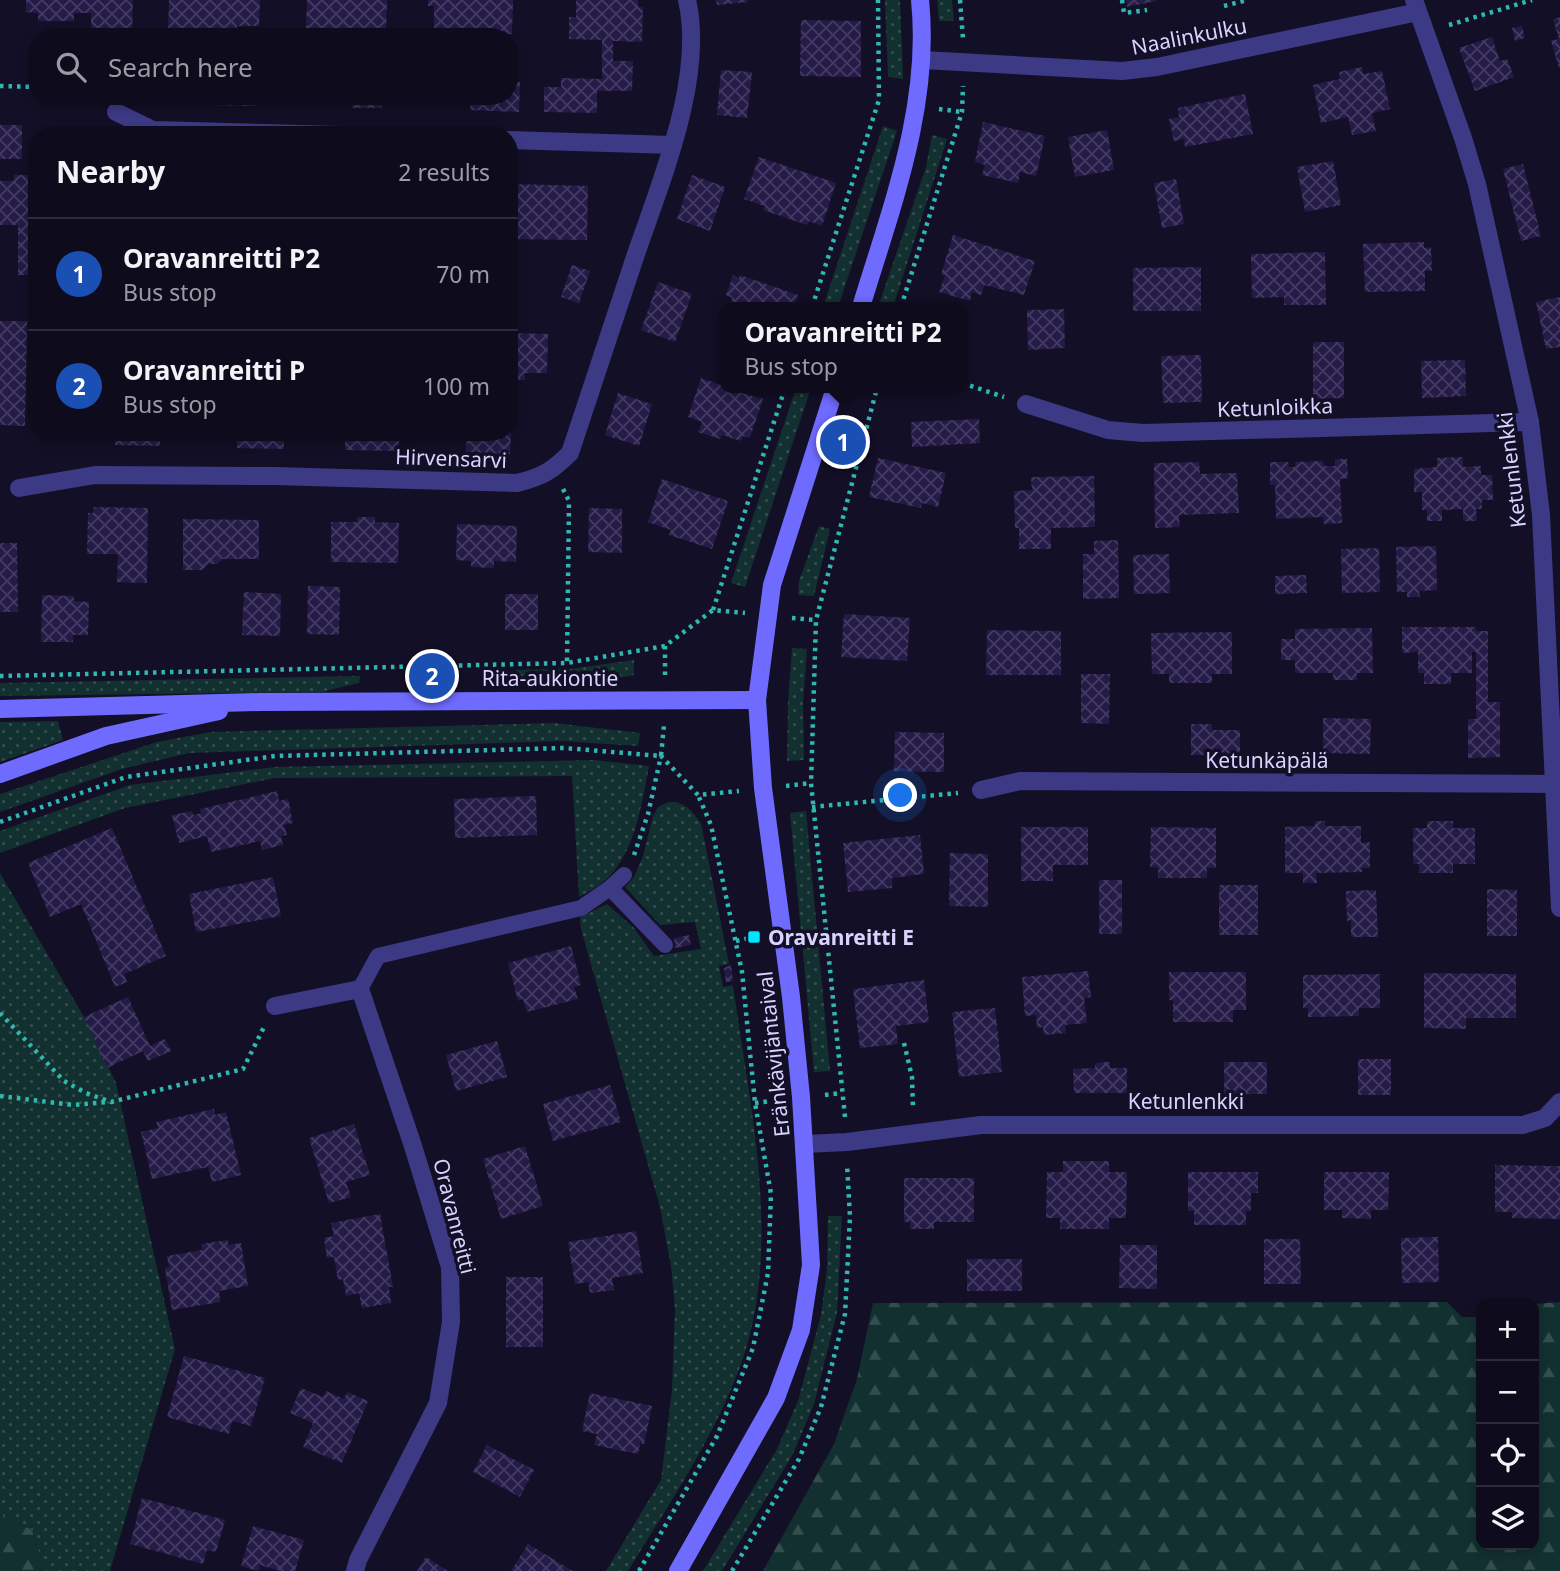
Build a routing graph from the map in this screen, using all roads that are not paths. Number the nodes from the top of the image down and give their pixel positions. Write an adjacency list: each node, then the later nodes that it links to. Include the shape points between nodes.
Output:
1 (687, 0): 8 (street, via 689,79)
2 (920, 0): 4 (street)
3 (1416, 6): 4 (street, Naalinkulku, via 1157,67 1122,71); 12 (street, Ketunlenkki, via 1477,184)
4 (923, 60): 9 (street, via 908,154)
5 (116, 112): 6 (street)
6 (145, 126)
7 (518, 139): 8 (street)
8 (673, 145): 13 (street, Hirvensarvi, via 570,453 537,478 517,483 95,475)
9 (862, 302)
10 (833, 393): 14 (street, Eränkävijäntaival, via 772,585)
11 (1026, 404): 12 (street, Ketunloikka, via 1108,430 1143,433)
12 (1530, 422): 18 (street, Ketunlenkki, via 1541,515)
13 (19, 488)
14 (757, 700): 15 (street, Rita-aukiontie); 27 (street, Eränkävijäntaival, via 762,788 791,997)
15 (260, 702): 16 (street, Rita-aukiontie); 17 (street, Rita-aukiontie, via 106,736)
16 (0, 709)
17 (0, 774)
18 (1553, 784): 19 (street, Ketunkäpälä, via 1020,781); 22 (street, Ketunlenkki)
19 (981, 790)
20 (624, 875): 21 (lane)
21 (610, 888): 23 (lane); 24 (lane, via 581,908 378,956)
22 (1560, 908)
23 (665, 946)
24 (360, 989): 25 (street); 28 (street, Oravanreitti, via 450,1268 451,1322 438,1403)
25 (275, 1006)
26 (1560, 1102): 27 (street, Ketunlenkki, via 1545,1118 1522,1125 981,1125)
27 (805, 1144): 29 (street, Eränkävijäntaival, via 811,1265 801,1330 776,1398)
28 (355, 1571)
29 (678, 1571)

